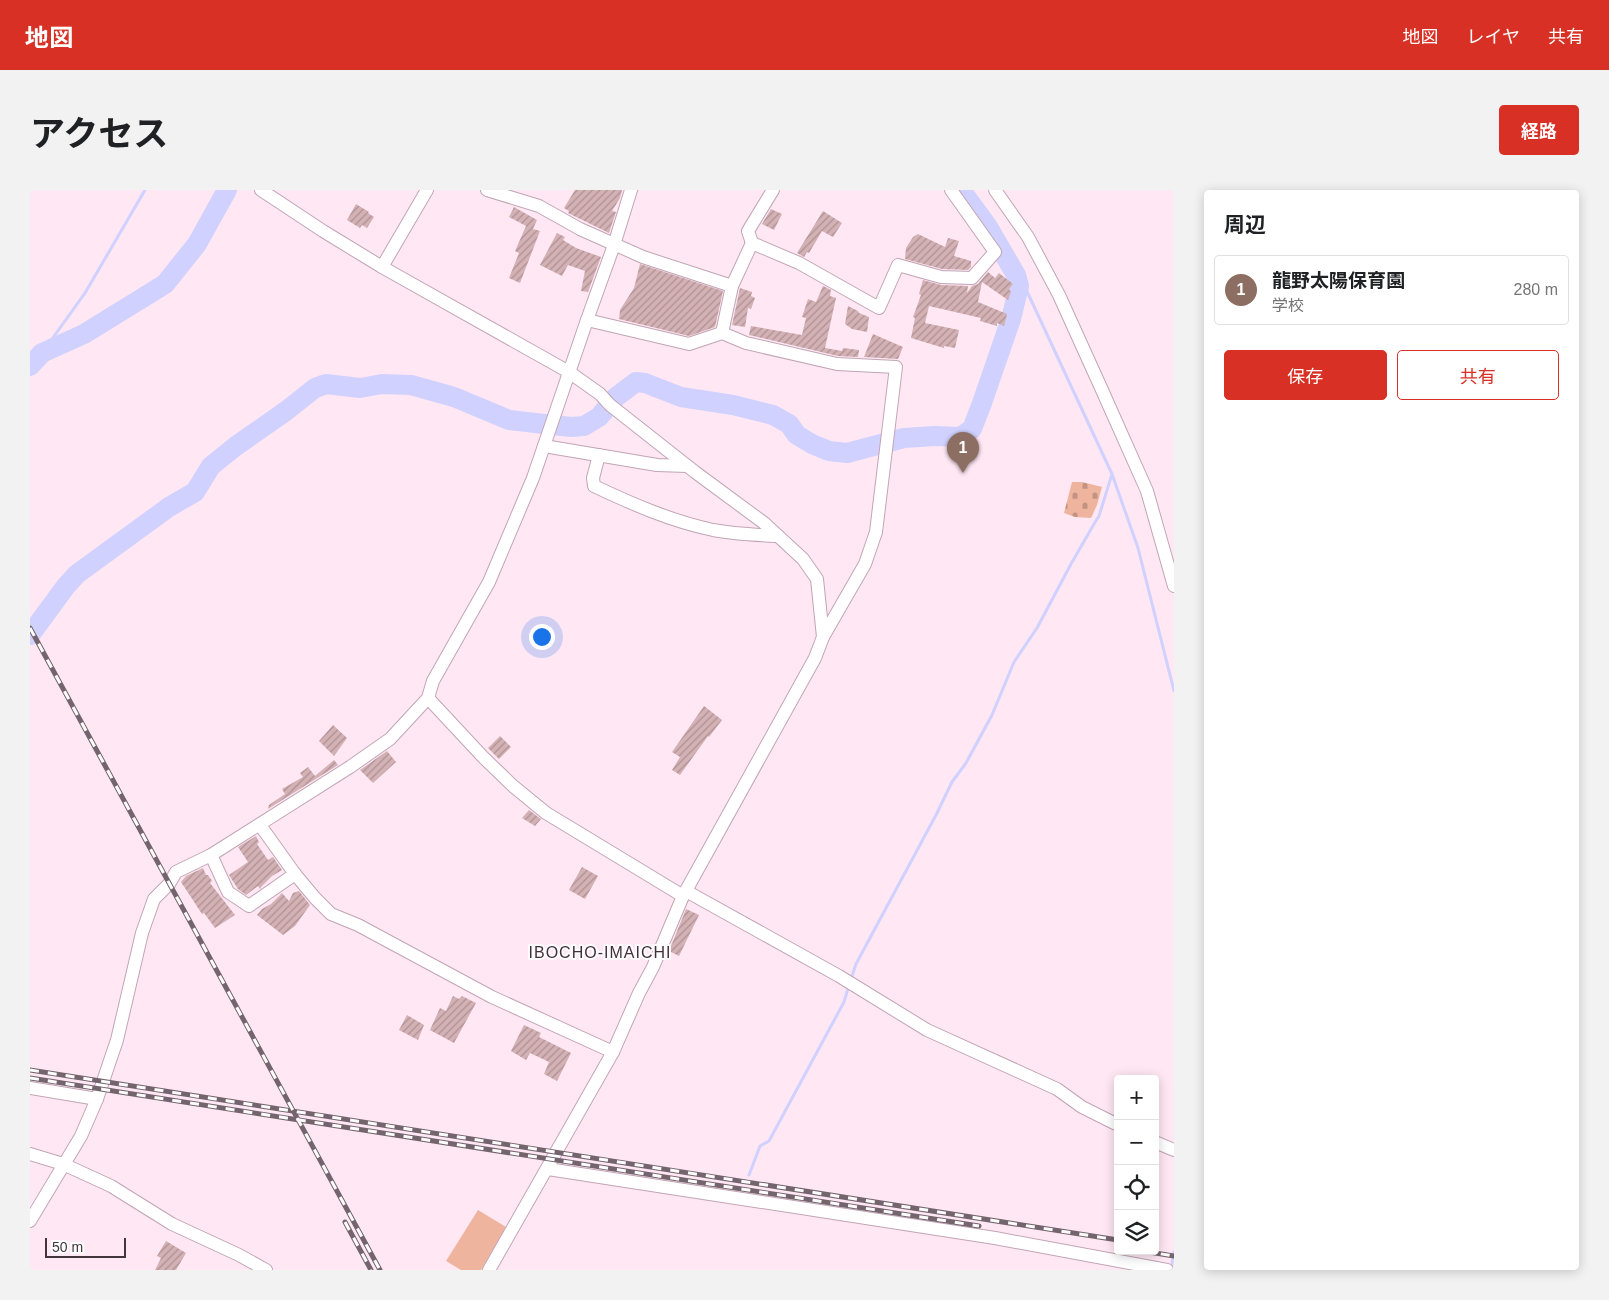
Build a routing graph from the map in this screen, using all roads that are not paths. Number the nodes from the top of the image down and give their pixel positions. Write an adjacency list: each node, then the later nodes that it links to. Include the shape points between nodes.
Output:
1 (261, 190): 10 (street)
2 (428, 190): 10 (street)
3 (487, 190): 9 (street, via 539,206)
4 (631, 190): 9 (street)
5 (773, 190): 8 (street, via 748,231)
6 (951, 190): 8 (street, via 996,252 972,278 941,277 898,266 879,308 800,263)
7 (995, 190): 19 (street, via 1028,237 1059,295 1102,390 1147,491)
8 (752, 243): 11 (street)
9 (614, 245): 11 (street); 12 (street)
10 (382, 267): 14 (street)
11 (732, 286): 13 (street)
12 (587, 320): 13 (street, via 689,344); 14 (street)
13 (722, 333): 20 (street, via 746,343 837,364 896,366 876,532 865,564)
14 (569, 372): 15 (street); 17 (street)
15 (544, 446): 16 (street); 21 (street, via 499,560 433,681)
16 (599, 455): 17 (street, via 657,465); 18 (street, via 594,486 613,495 676,520 714,530)
17 (687, 466): 18 (street)
18 (778, 536): 20 (street, via 803,559 817,579)
19 (1174, 586)
20 (824, 637): 25 (street)
21 (428, 698): 22 (street, via 390,740); 25 (street, via 483,757 546,813)
22 (260, 824): 23 (street); 24 (street)
23 (212, 855): 24 (street, via 228,892 249,906); 28 (street, via 176,872 154,899 142,933 117,1040)
24 (295, 874): 26 (street, via 331,914 358,925 492,997)
25 (684, 894): 26 (street); 29 (street, via 839,976 927,1030 1057,1089 1082,1107)
26 (613, 1052): 34 (street)
27 (30, 1088): 28 (street)
28 (97, 1100): 33 (street, via 81,1136)
29 (1114, 1123)
30 (1159, 1144): 31 (street)
31 (1174, 1150)
32 (30, 1154): 33 (street)
33 (63, 1164): 35 (street); 36 (street, via 111,1186 172,1224)
34 (548, 1169): 37 (street); 38 (street, via 995,1238)
35 (30, 1221)
36 (266, 1270)
37 (489, 1270)
38 (1166, 1270)

